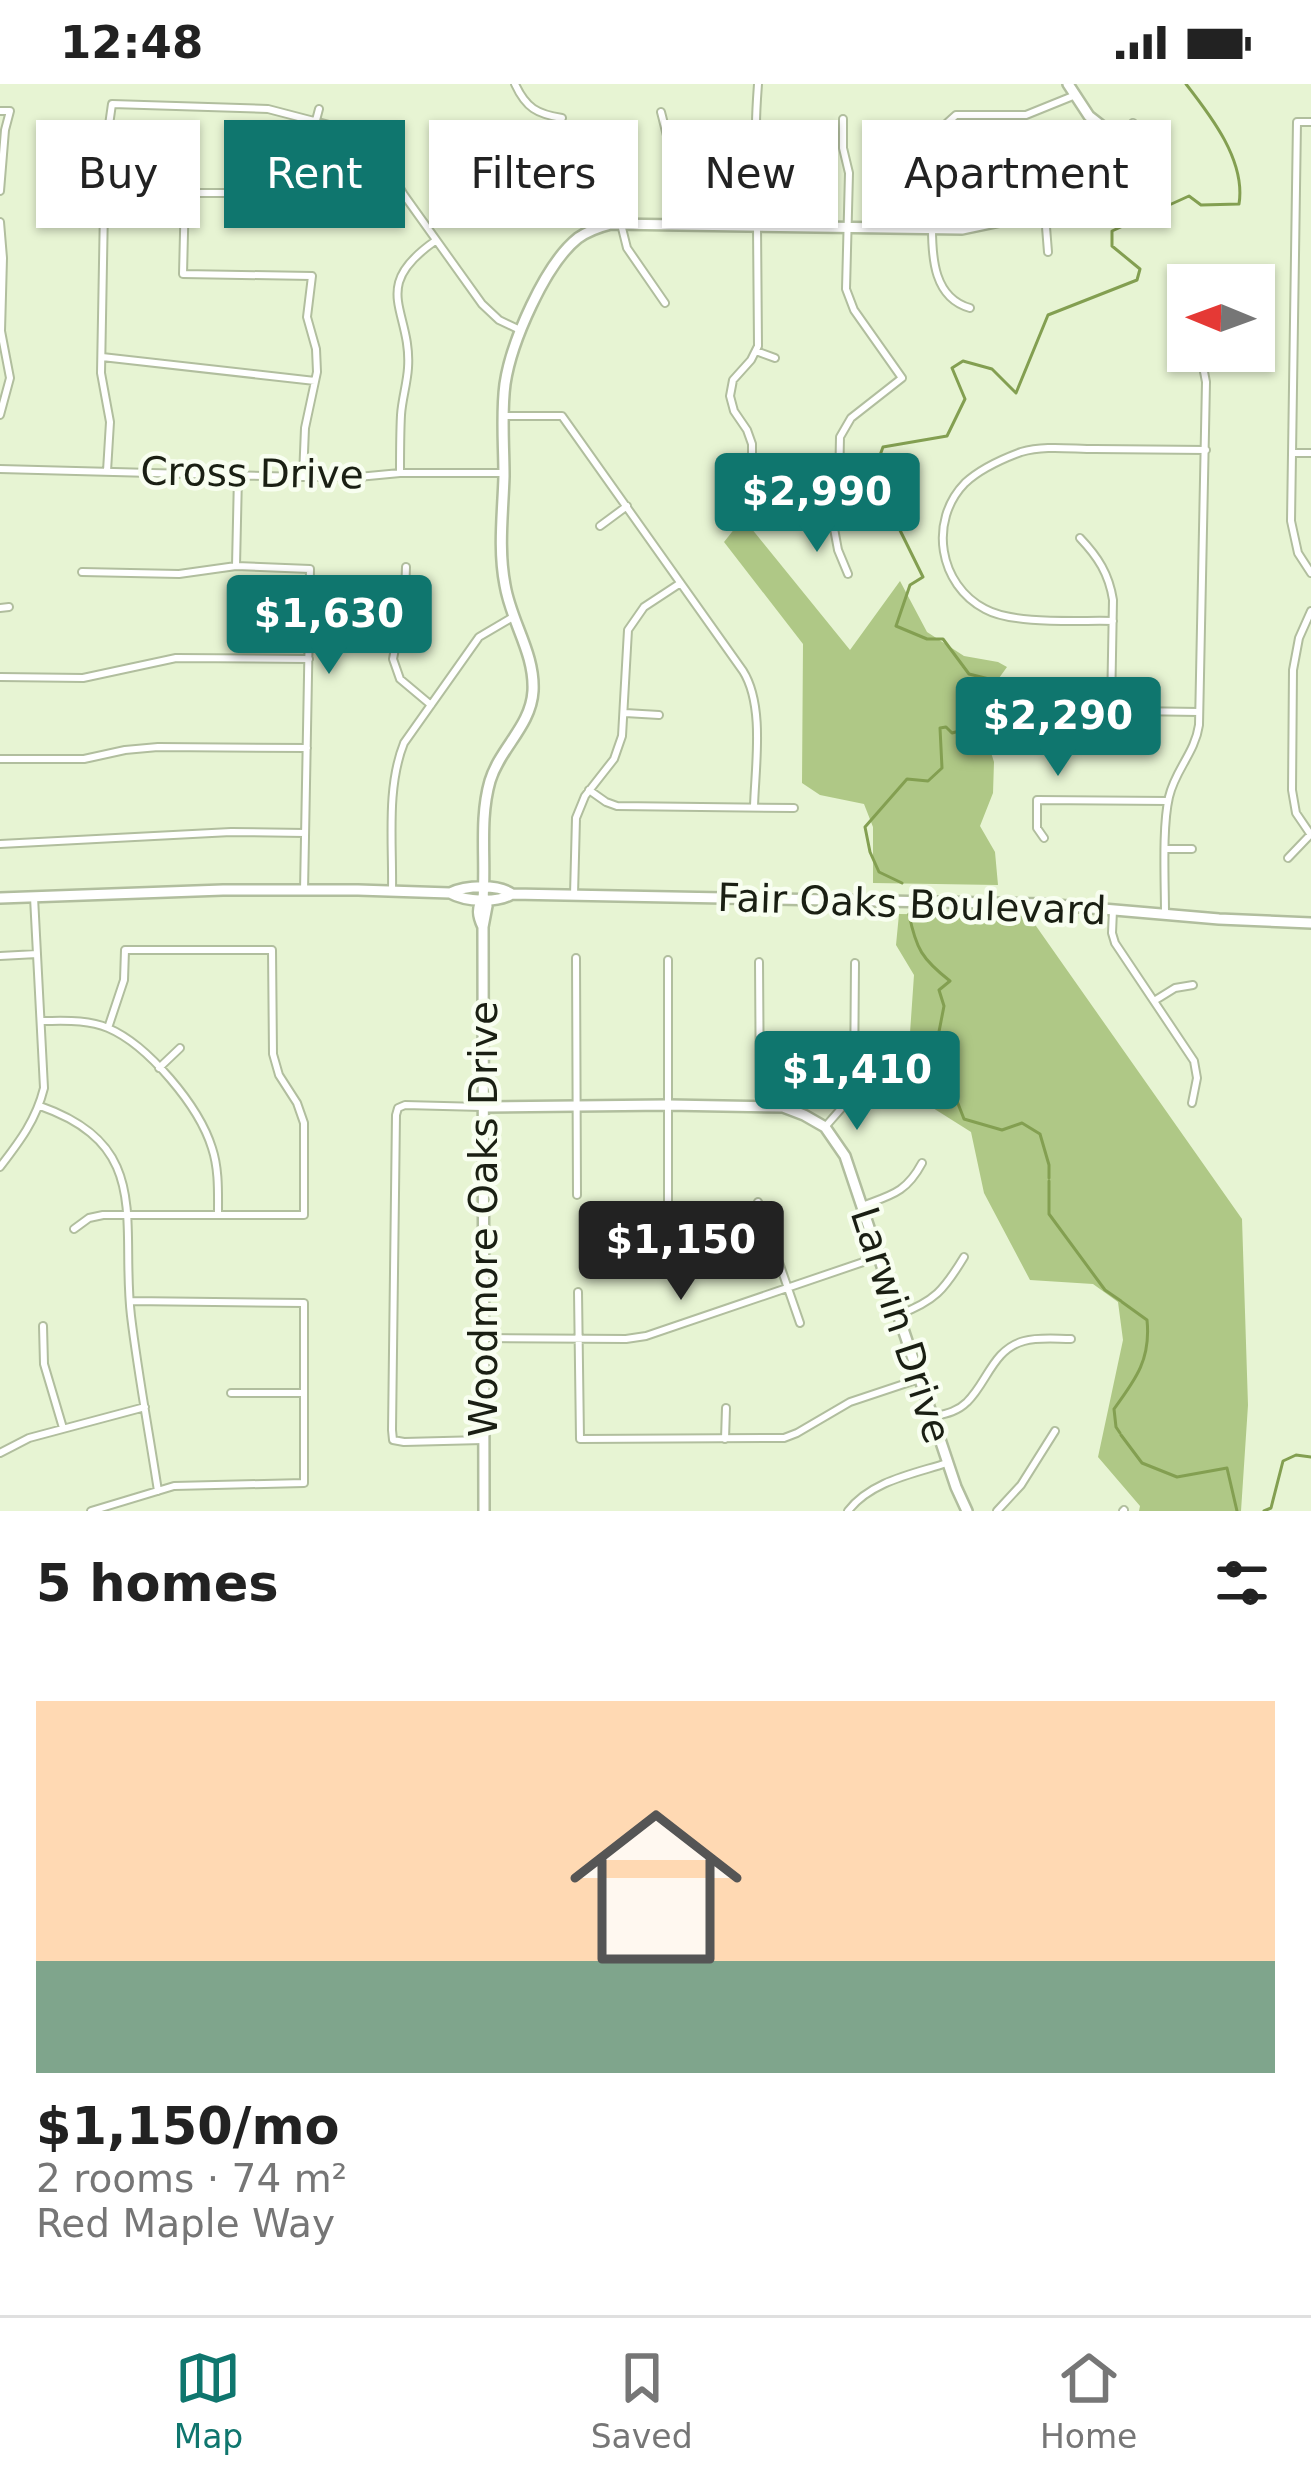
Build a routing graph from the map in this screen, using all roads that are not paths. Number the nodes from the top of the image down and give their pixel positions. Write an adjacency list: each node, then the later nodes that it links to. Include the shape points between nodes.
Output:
1 (515, 84): 8 (street, via 530,108)
2 (758, 84): 13 (street)
3 (1068, 84): 4 (street)
4 (1073, 96): 14 (street, via 1026,116); 15 (street)
5 (319, 109): 11 (street)
6 (0, 111): 17 (street, via 10,112)
7 (661, 112): 12 (street)
8 (562, 118)
9 (843, 118): 22 (street)
10 (306, 120): 36 (street, via 255,107 112,104)
11 (315, 120)
12 (663, 120)
13 (756, 120)
14 (950, 120)
15 (1094, 120)
16 (1311, 122): 43 (street, via 1297,122)
17 (0, 191)
18 (224, 193): 39 (street, via 185,193 183,274 312,276 307,317)
19 (405, 195): 30 (street)
20 (0, 222): 40 (street, via 10,378)
21 (838, 227): 22 (street, Woodmore Oaks Drive)
22 (846, 227): 23 (street, Woodmore Oaks Drive); 52 (street, via 849,301 902,378 850,418 840,437)
23 (862, 227)
24 (602, 228): 34 (street, Woodmore Oaks Drive, via 572,243 554,265)
25 (622, 228): 32 (street)
26 (757, 228): 35 (street)
27 (932, 228): 28 (street, Woodmore Oaks Drive); 33 (street, via 936,275)
28 (968, 228)
29 (1046, 228): 31 (street)
30 (436, 240): 34 (street, via 482,304); 47 (street, via 409,262 398,290 409,356)
31 (1048, 252)
32 (665, 303)
33 (970, 308)
34 (520, 330): 41 (street, Woodmore Oaks Drive)
35 (756, 351): 37 (street); 52 (street, via 730,395 752,444 757,519)
36 (102, 357): 39 (street); 46 (street)
37 (775, 358)
38 (1204, 372): 42 (street)
39 (315, 381): 50 (street)
40 (0, 415)
41 (503, 416): 48 (street, Woodmore Oaks Drive); 51 (street, via 562,416)
42 (1206, 450): 63 (street, via 1032,450 979,472 952,501 944,556 975,603 1012,618); 70 (street)
43 (1292, 453): 44 (street); 58 (street, via 1291,530)
44 (1311, 453)
45 (0, 469): 46 (street, Cross Drive)
46 (107, 471): 49 (street, Cross Drive)
47 (400, 472): 48 (street, Cross Drive); 50 (street, Cross Drive)
48 (504, 473): 62 (street, Woodmore Oaks Drive, via 502,562)
49 (238, 476): 50 (street, Cross Drive); 55 (street)
50 (303, 477)
51 (627, 506): 53 (street); 60 (street)
52 (833, 523): 59 (street)
53 (600, 526)
54 (1080, 538): 63 (street, via 1106,572)
55 (236, 566): 57 (street); 64 (street, via 310,569)
56 (406, 567): 66 (street, via 393,659 400,680)
57 (82, 572)
58 (1311, 572)
59 (848, 574)
60 (680, 584): 69 (street, via 630,625); 76 (street, via 752,686)
61 (1311, 611): 79 (street, via 1293,670 1292,790)
62 (513, 617): 66 (street, via 479,638); 87 (street, Woodmore Oaks Drive, via 530,660 532,704 490,781)
63 (1113, 621): 68 (street)
64 (309, 658): 65 (street, via 176,658 83,678); 72 (street)
65 (0, 677)
66 (430, 705): 86 (street, via 395,771)
67 (1052, 707): 68 (street)
68 (1112, 710): 70 (street)
69 (625, 712): 71 (street); 74 (street, via 619,748)
70 (1199, 712): 75 (street, via 1194,748)
71 (659, 715)
72 (307, 748): 73 (street, via 141,747 84,759); 78 (street)
73 (0, 759)
74 (589, 790): 76 (street, via 617,806); 88 (street, via 576,818)
75 (1168, 802): 80 (street, via 1037,800); 82 (street)
76 (754, 807): 77 (street)
77 (794, 808)
78 (305, 833): 81 (street); 85 (street)
79 (1311, 835): 84 (street)
80 (1044, 838)
81 (0, 844)
82 (1166, 849): 83 (street); 92 (street)
83 (1192, 849)
84 (1288, 858)
85 (304, 891): 86 (street, Fair Oaks Boulevard); 89 (street, Fair Oaks Boulevard)
86 (392, 891): 87 (street, Fair Oaks Boulevard)
87 (483, 894): 88 (street, Fair Oaks Boulevard, via 504,888); 111 (street, Woodmore Oaks Drive)
88 (574, 895): 91 (street, Fair Oaks Boulevard)
89 (34, 897): 90 (street, Fair Oaks Boulevard); 94 (street)
90 (0, 898)
91 (1113, 910): 92 (street, Fair Oaks Boulevard); 101 (street, via 1115,943)
92 (1165, 914): 93 (street, Fair Oaks Boulevard)
93 (1311, 922)
94 (37, 954): 95 (street); 102 (street)
95 (0, 956)
96 (576, 958): 109 (street)
97 (668, 960): 107 (street)
98 (759, 962): 110 (street)
99 (855, 963): 112 (street, via 854,1085)
100 (1193, 985): 101 (street)
101 (1154, 1001): 106 (street, via 1194,1061)
102 (41, 1021): 103 (street); 108 (street)
103 (107, 1028): 105 (street); 119 (street, via 125,950 272,950 274,1054 304,1123 304,1215)
104 (180, 1048): 105 (street)
105 (159, 1068): 119 (street, via 205,1128)
106 (1192, 1102)
107 (668, 1105): 109 (street); 110 (street); 120 (street)
108 (40, 1106): 114 (street); 118 (street, via 104,1146)
109 (576, 1106): 111 (street); 115 (street)
110 (760, 1106): 112 (street, via 783,1107)
111 (484, 1107): 130 (street, Woodmore Oaks Drive); 142 (street, via 398,1108 392,1332 394,1440)
112 (825, 1127): 117 (street, Larwin Drive)
113 (922, 1163): 117 (street, via 902,1190)
114 (0, 1166)
115 (577, 1195)
116 (758, 1202): 124 (street)
117 (862, 1206): 123 (street, Larwin Drive)
118 (128, 1214): 119 (street); 121 (street, via 99,1215); 126 (street)
119 (218, 1214)
120 (668, 1221)
121 (74, 1229)
122 (964, 1257): 127 (street, via 934,1299)
123 (878, 1258): 124 (street); 127 (street, Larwin Drive)
124 (787, 1288): 128 (street); 131 (street, via 646,1336)
125 (578, 1292): 131 (street)
126 (130, 1301): 135 (street, via 304,1304); 136 (street)
127 (898, 1315): 133 (street, Larwin Drive)
128 (800, 1323)
129 (43, 1326): 139 (street, via 44,1364)
130 (483, 1338): 131 (street); 142 (street, Woodmore Oaks Drive)
131 (578, 1338): 141 (street, via 580,1439)
132 (1071, 1339): 138 (street, via 1014,1345 969,1401)
133 (919, 1379): 138 (street, Larwin Drive); 141 (street, via 850,1402 792,1436)
134 (231, 1393): 135 (street)
135 (304, 1393): 145 (street, via 304,1484)
136 (145, 1407): 139 (street); 145 (street)
137 (725, 1408): 141 (street)
138 (932, 1418): 144 (street, Larwin Drive)
139 (63, 1428): 143 (street)
140 (1055, 1431): 150 (street)
141 (725, 1438)
142 (483, 1440): 147 (street, Woodmore Oaks Drive)
143 (0, 1453)
144 (947, 1462): 148 (street, via 878,1486); 149 (street, Larwin Drive)
145 (158, 1490): 146 (street)
146 (91, 1511)
147 (484, 1511)
148 (848, 1511)
149 (967, 1511)
150 (997, 1511)

